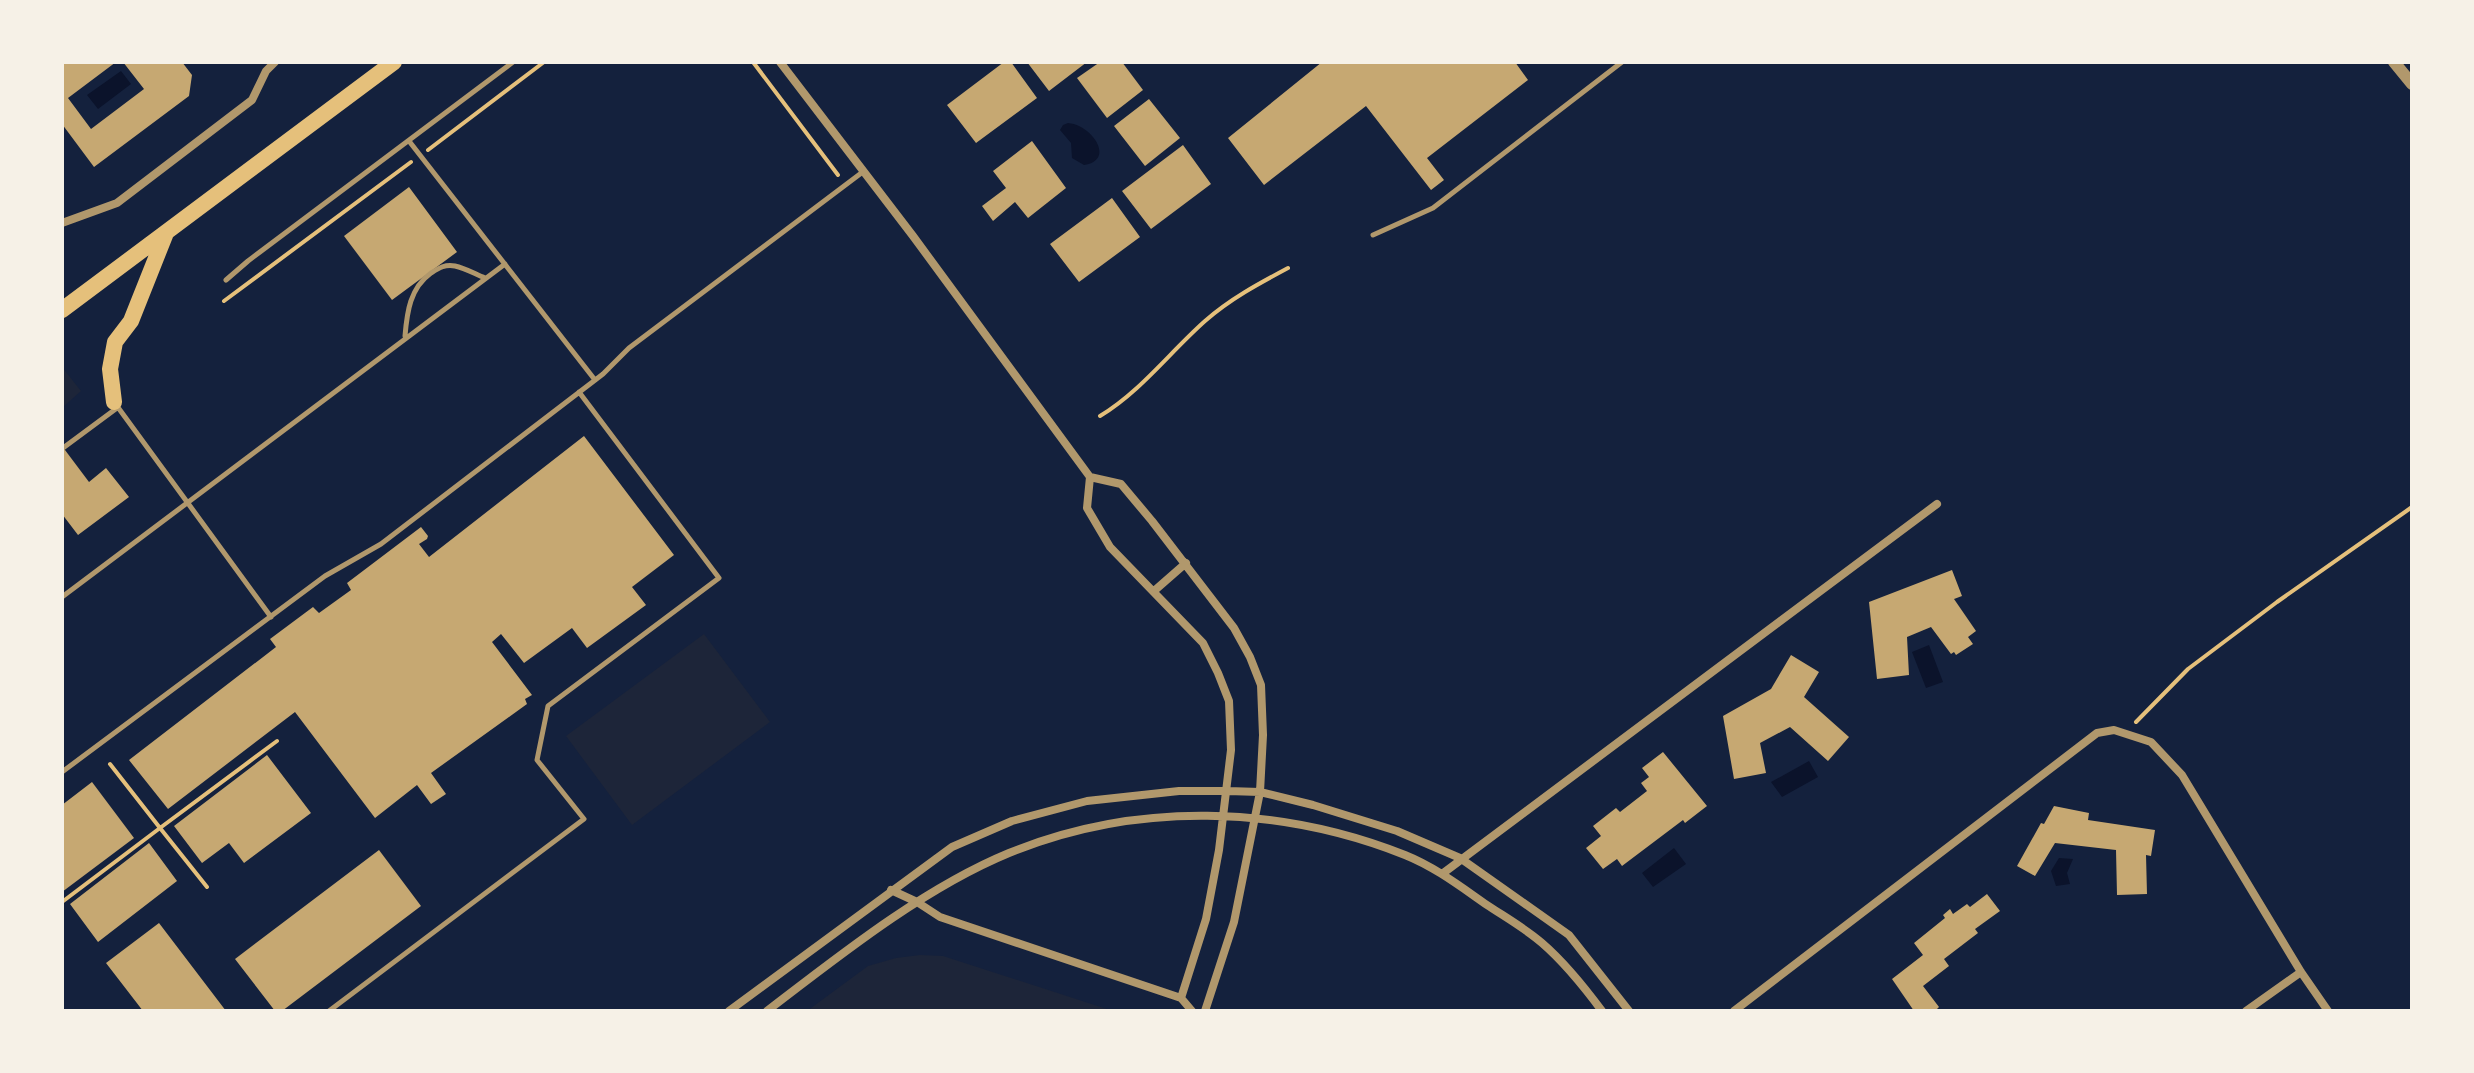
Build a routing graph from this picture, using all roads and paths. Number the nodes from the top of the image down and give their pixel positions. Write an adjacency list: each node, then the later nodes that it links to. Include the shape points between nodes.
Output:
1 (257, 62): 10 (street)
2 (275, 62): 10 (street)
3 (394, 62): 17 (main road)
4 (513, 62): 12 (lane)
5 (544, 62): 13 (path)
6 (753, 62): 15 (path)
7 (780, 62): 14 (street)
8 (1622, 62): 18 (lane, via 1433,208)
9 (2394, 62): 11 (street)
10 (266, 71): 16 (street, via 252,100 117,203)
11 (2412, 84)
12 (409, 141): 13 (lane); 22 (lane)
13 (421, 155): 19 (lane); 23 (path)
14 (865, 171): 15 (lane); 31 (street)
15 (846, 185): 26 (lane, via 629,348)
16 (62, 223)
17 (166, 233): 24 (main road); 28 (main road, via 131,321 115,342 110,369)
18 (1373, 235)
19 (505, 264): 21 (lane); 26 (lane)
20 (1288, 268): 29 (path, via 1205,321 1124,401)
21 (485, 278): 25 (lane); 25 (lane, via 443,265 425,277 408,308)
22 (226, 280)
23 (224, 301)
24 (62, 310)
25 (405, 337): 32 (lane)
26 (595, 380): 27 (lane)
27 (579, 392): 38 (lane, via 381,544 325,576); 56 (lane, via 719,578 548,706 537,760 584,819)
28 (116, 404): 30 (lane); 32 (lane)
29 (1100, 416)
30 (63, 448)
31 (1090, 477): 35 (street, via 1121,484); 36 (street, via 1087,508 1110,547)
32 (187, 501): 37 (lane); 38 (lane)
33 (1937, 504): 48 (street)
34 (2412, 507): 39 (path, via 2188,669)
35 (1186, 563): 36 (street); 44 (street, via 1234,628 1261,685)
36 (1154, 591): 43 (street, via 1203,643 1229,701)
37 (62, 597)
38 (271, 617): 42 (lane)
39 (2129, 735): 54 (street, via 2151,742 2182,775); 63 (street, via 2114,730 2097,733)
40 (277, 741): 47 (path)
41 (110, 764): 47 (path)
42 (62, 772)
43 (1228, 791): 44 (street); 45 (street); 51 (street, via 1087,801 1012,821 952,847)
44 (1260, 792): 46 (street); 48 (street, via 1397,831)
45 (1225, 816): 46 (street); 53 (street, via 1142,818 1049,839 1009,853); 55 (street, via 1206,919)
46 (1255, 817): 49 (street, via 1323,828); 60 (street, via 1234,922)
47 (160, 828): 50 (path); 52 (path)
48 (1460, 858): 49 (street); 62 (street, via 1569,935)
49 (1442, 874): 61 (street, via 1542,943)
50 (207, 887)
51 (891, 890): 53 (street); 57 (street)
52 (62, 902)
53 (917, 902): 55 (street, via 940,917); 58 (street)
54 (2301, 972): 64 (street); 65 (street)
55 (1181, 998): 59 (street)
56 (329, 1011)
57 (729, 1011)
58 (767, 1011)
59 (1192, 1011)
60 (1205, 1011)
61 (1602, 1011)
62 (1629, 1011)
63 (1734, 1011)
64 (2246, 1011)
65 (2328, 1011)

